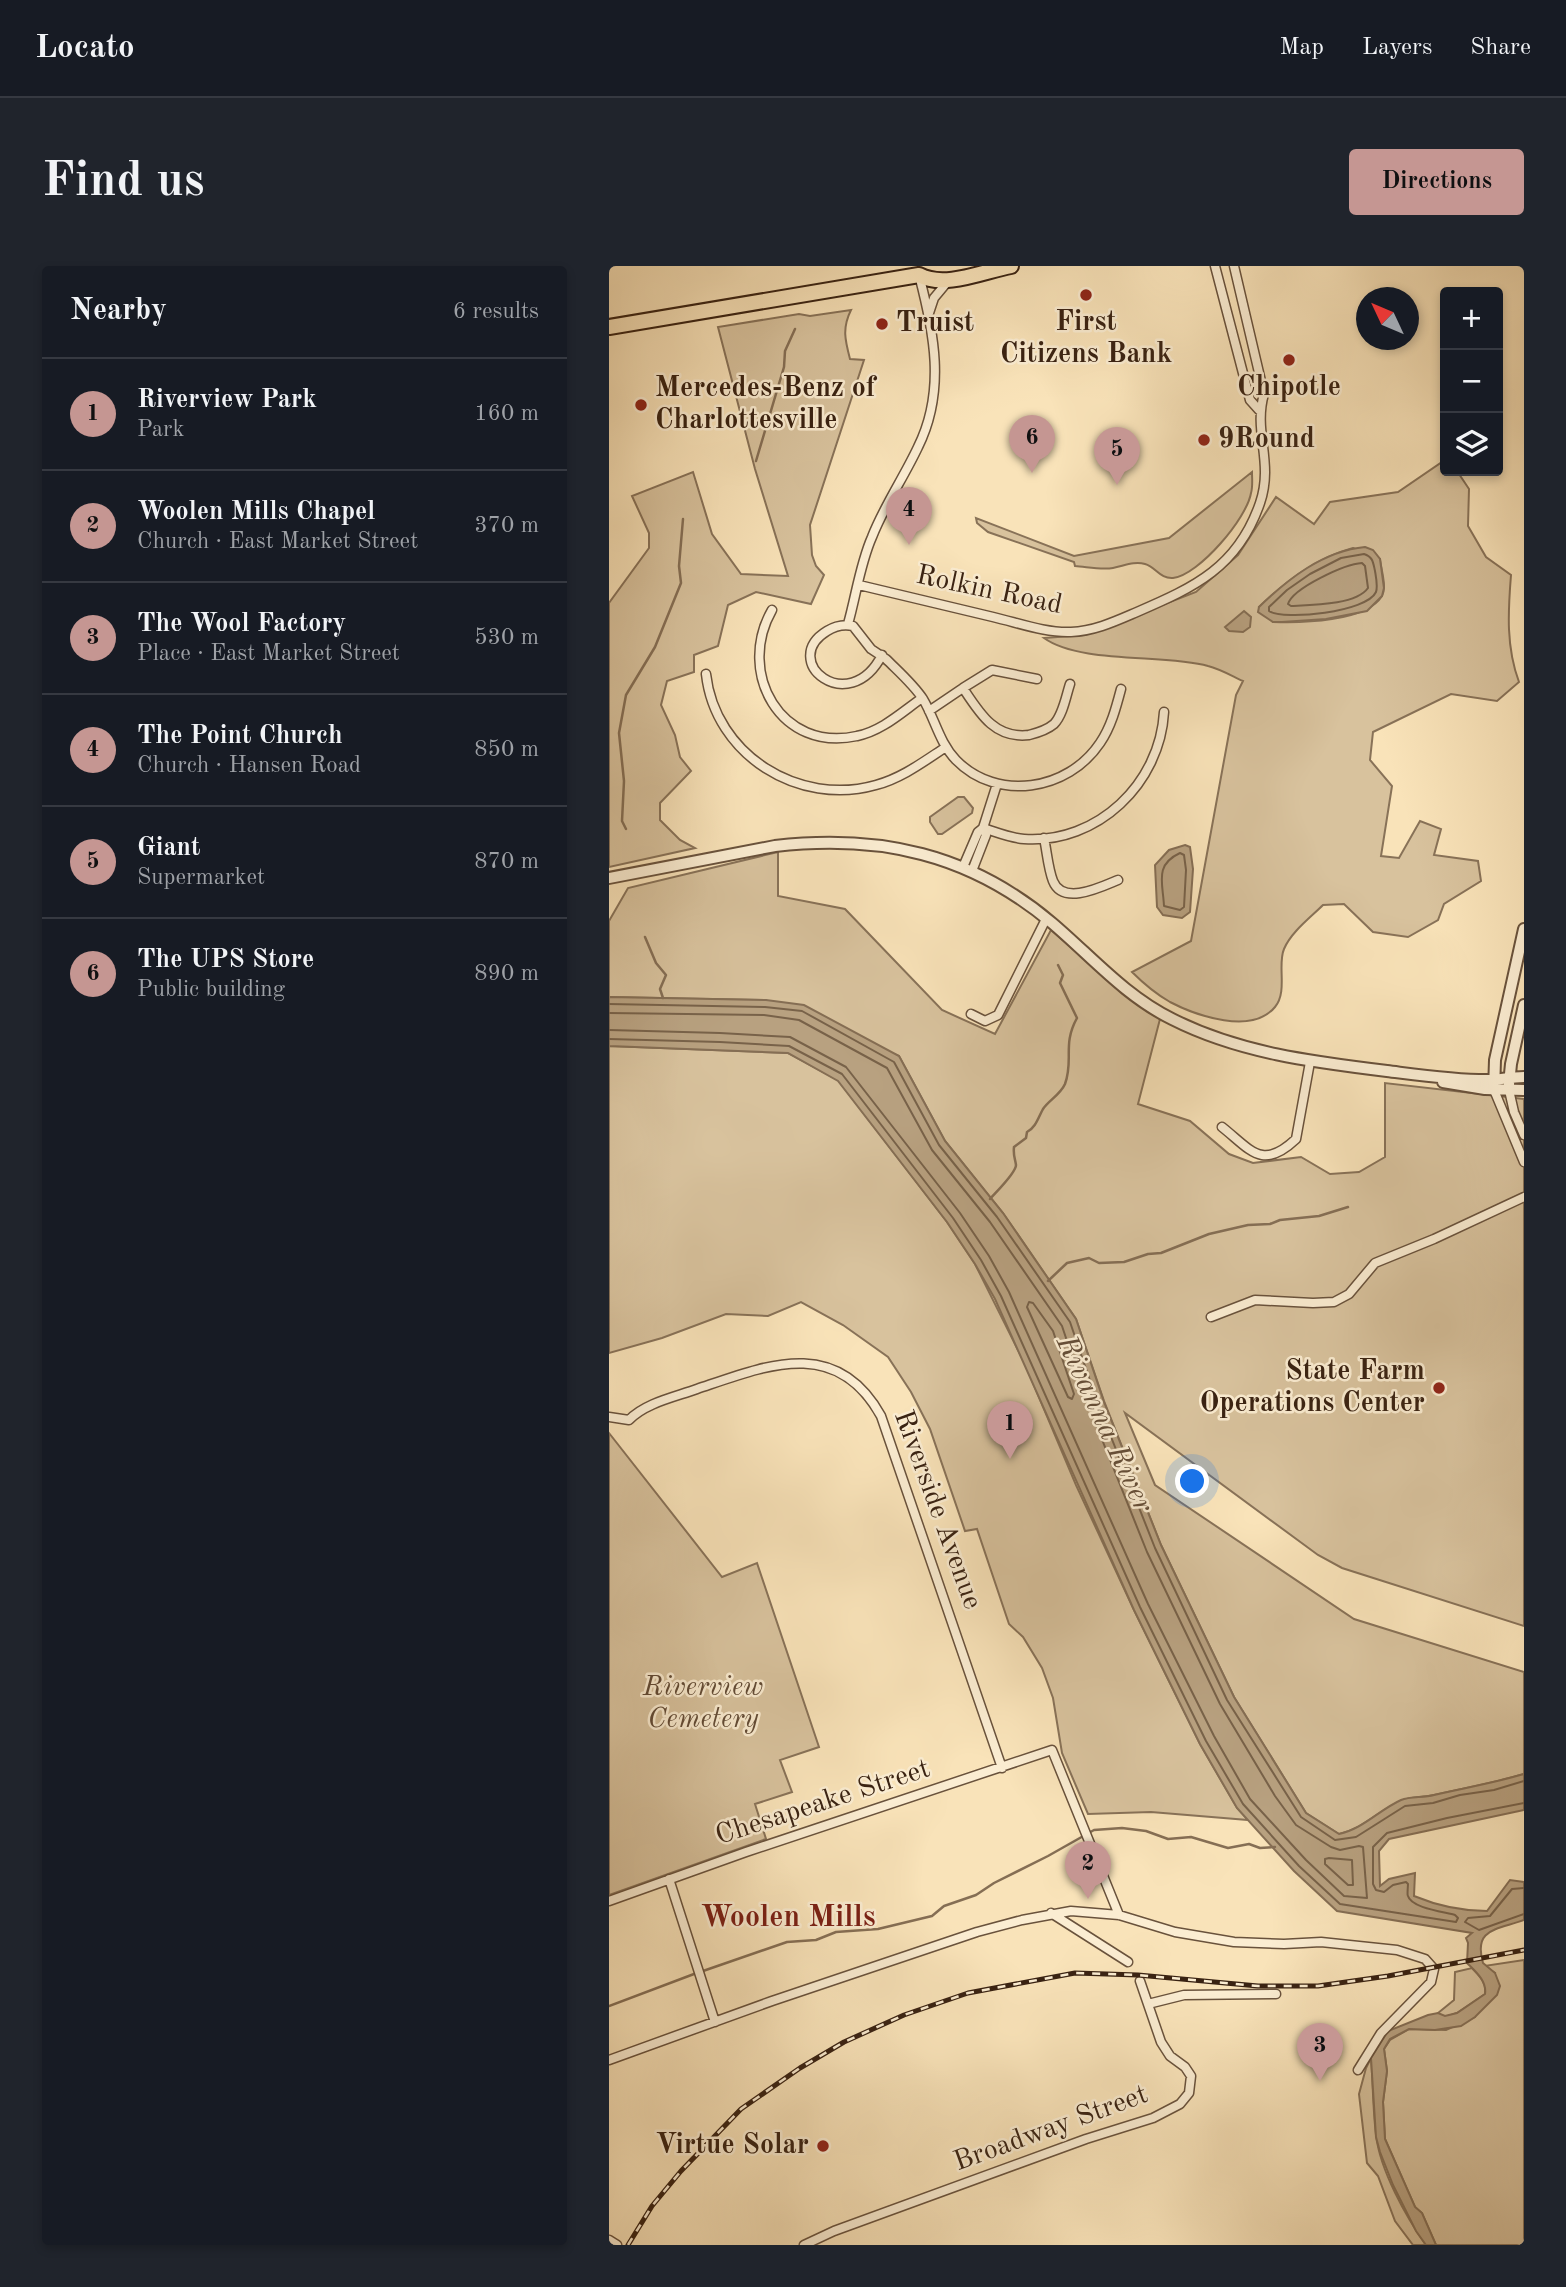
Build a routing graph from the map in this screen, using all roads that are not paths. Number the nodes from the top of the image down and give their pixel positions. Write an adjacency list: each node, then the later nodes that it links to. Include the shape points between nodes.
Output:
1 (932, 266): 5 (highway)
2 (1011, 266): 6 (highway)
3 (1215, 266): 9 (street, Rolkin Road, via 1250,400)
4 (1234, 266): 9 (street, Rolkin Road, via 1263,394)
5 (919, 275): 6 (highway); 7 (street); 8 (highway)
6 (950, 279): 7 (street, via 934,298)
7 (929, 313): 10 (street, via 936,379 929,422 873,532)
8 (609, 327)
9 (1259, 410): 10 (street, Rolkin Road, via 1267,478 1250,527 1207,577 1162,601 1099,627 1062,632)
10 (859, 584): 12 (street)
11 (772, 610): 19 (street, via 759,640 760,677 777,710 795,725 830,737 859,736 881,727)
12 (848, 624): 13 (street); 13 (street, via 824,633 813,645 811,663 818,676 831,684 853,683 871,672)
13 (882, 656): 19 (street)
14 (706, 674): 22 (street, via 715,707 739,747 765,769 797,784 844,790 874,786 905,774)
15 (1037, 679): 17 (street, via 992,670)
16 (1070, 684): 17 (street, via 1054,724 1038,733 1016,736 999,731 981,715)
17 (963, 688): 20 (street)
18 (1121, 689): 23 (street, via 1100,744 1072,772 1030,786)
19 (922, 698): 20 (street)
20 (929, 711): 22 (street)
21 (1164, 712): 25 (street, via 1155,756 1124,802 1089,826)
22 (946, 747): 23 (street, via 963,766)
23 (997, 785): 24 (street)
24 (982, 828): 25 (street, via 1018,838); 26 (street)
25 (1044, 838): 28 (street, via 1059,890 1073,894)
26 (967, 869): 27 (street, via 897,848 827,842 775,846); 29 (street)
27 (609, 878)
28 (1118, 880)
29 (1047, 919): 32 (street, via 998,1015 985,1021); 33 (street, via 1133,995 1169,1018 1244,1047)
30 (1524, 929): 36 (street)
31 (1524, 1005): 35 (street)
32 (971, 1014)
33 (1310, 1062): 36 (street, via 1411,1074 1452,1084); 39 (street, via 1296,1139 1291,1143 1271,1156 1260,1156)
34 (1524, 1077): 35 (street)
35 (1509, 1078): 36 (street); 37 (street)
36 (1493, 1085): 37 (street); 41 (street)
37 (1509, 1090): 38 (street); 40 (street)
38 (1524, 1090)
39 (1222, 1127)
40 (1524, 1135)
41 (1524, 1162)
42 (1524, 1196): 43 (street, via 1375,1263 1349,1294 1334,1302 1255,1300)
43 (1211, 1317)
44 (609, 1417): 45 (street, Riverside Avenue, via 629,1420 647,1408 779,1363 819,1365 857,1385 881,1416)
45 (1002, 1768): 46 (street, Chesapeake Street); 49 (street, Chesapeake Street, via 1052,1750)
46 (669, 1879): 47 (street, Chesapeake Street); 54 (street)
47 (609, 1900)
48 (1051, 1913): 49 (street); 50 (street); 54 (street, via 977,1932)
49 (1119, 1916): 56 (street, via 1160,1929 1234,1942 1321,1942 1397,1950 1429,1961 1434,1973 1431,1982 1381,2033)
50 (1128, 1962)
51 (1140, 1981): 53 (street, Broadway Street)
52 (1276, 1994): 53 (street, via 1184,1995)
53 (1148, 2004): 59 (street, Broadway Street, via 1165,2049 1191,2077 1189,2094 1180,2104 1153,2118)
54 (715, 2022): 55 (street)
55 (609, 2060)
56 (1358, 2070)
57 (609, 2240): 58 (street)
58 (617, 2245)
59 (804, 2245)

